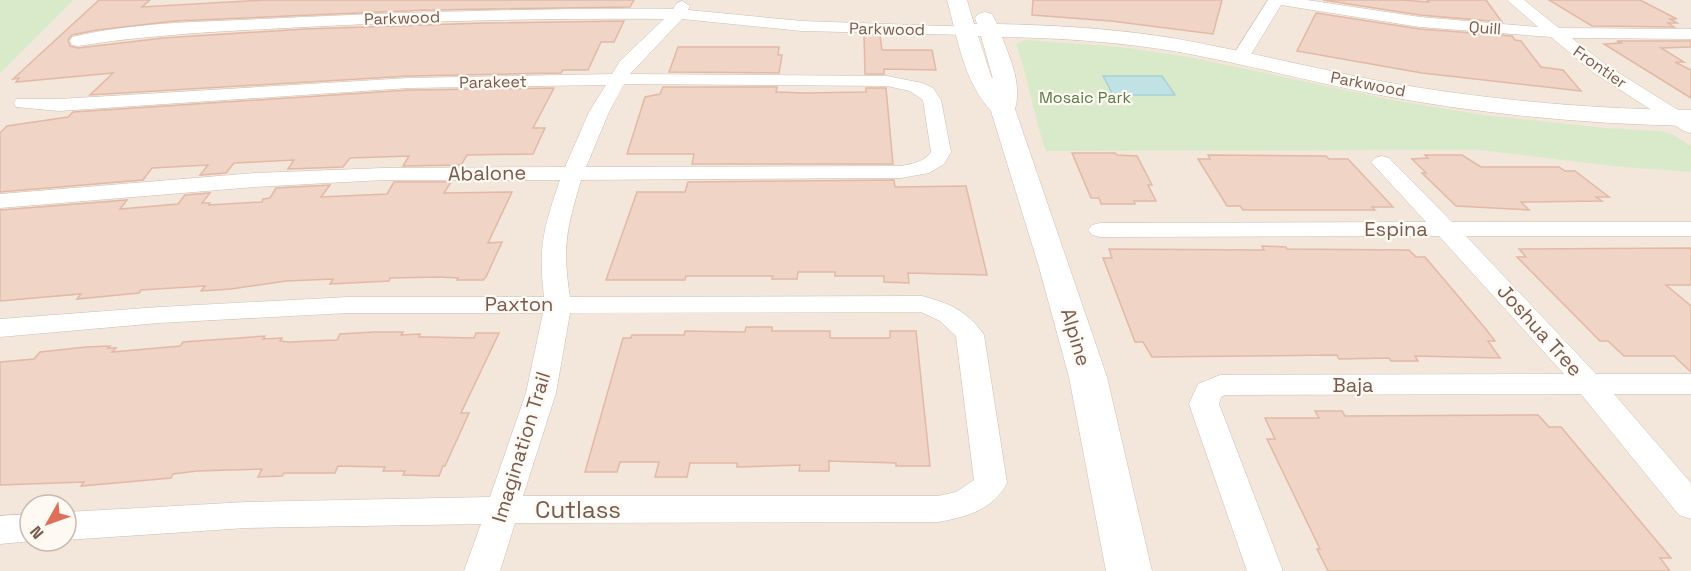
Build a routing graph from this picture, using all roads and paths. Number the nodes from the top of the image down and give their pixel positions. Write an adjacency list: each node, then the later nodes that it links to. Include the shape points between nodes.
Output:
1 (957, 0): 7 (street, Alpine)
2 (980, 0): 7 (street, Alpine)
3 (1276, 0): 11 (street)
4 (1281, 0): 8 (street, Quill, via 1410,21)
5 (1515, 0): 8 (street, Frontier)
6 (681, 7): 7 (street, Parkwood, via 802,26); 10 (street, Parkwood, via 342,20 128,33); 12 (street, Imagination Trail)
7 (978, 30): 11 (street, Parkwood, via 1148,41); 33 (street, Alpine, via 979,76 1003,109 1088,377)
8 (1553, 32): 9 (street, Quill); 14 (street, Frontier, via 1600,69)
9 (1691, 34)
10 (78, 41)
11 (1240, 57): 14 (street, Parkwood, via 1442,98 1526,110)
12 (617, 79): 13 (street, Parakeet, via 409,83 59,105); 15 (street, Parakeet, via 902,82 926,92 932,100); 17 (street, Imagination Trail)
13 (23, 103)
14 (1686, 121)
15 (937, 125): 17 (street, Abalone, via 941,152 937,160 901,172)
16 (1382, 162): 19 (street, Joshua Tree)
17 (573, 172): 18 (street, Abalone, via 255,180); 22 (street, Imagination Trail, via 555,229 552,261)
18 (0, 201)
19 (1448, 229): 20 (street, Espina); 21 (street, Espina); 24 (street, Joshua Tree)
20 (1691, 229)
21 (1101, 230)
22 (558, 304): 23 (street, Paxton, via 348,305); 26 (street, Paxton, via 922,304 945,310 961,321 970,334); 28 (street, Imagination Trail, via 541,393)
23 (0, 328)
24 (1588, 384): 25 (street, Baja); 27 (street, Joshua Tree); 34 (street, Baja, via 1220,385 1208,391 1204,404)
25 (1691, 384)
26 (980, 392): 28 (street, Cutlass, via 991,483 964,504 938,509)
27 (1691, 506)
28 (503, 510): 29 (street, Cutlass, via 246,515); 32 (street, Imagination Trail)
29 (78, 525)
30 (18, 529): 31 (street)
31 (0, 530)
32 (482, 571)
33 (1129, 571)
34 (1265, 571)

